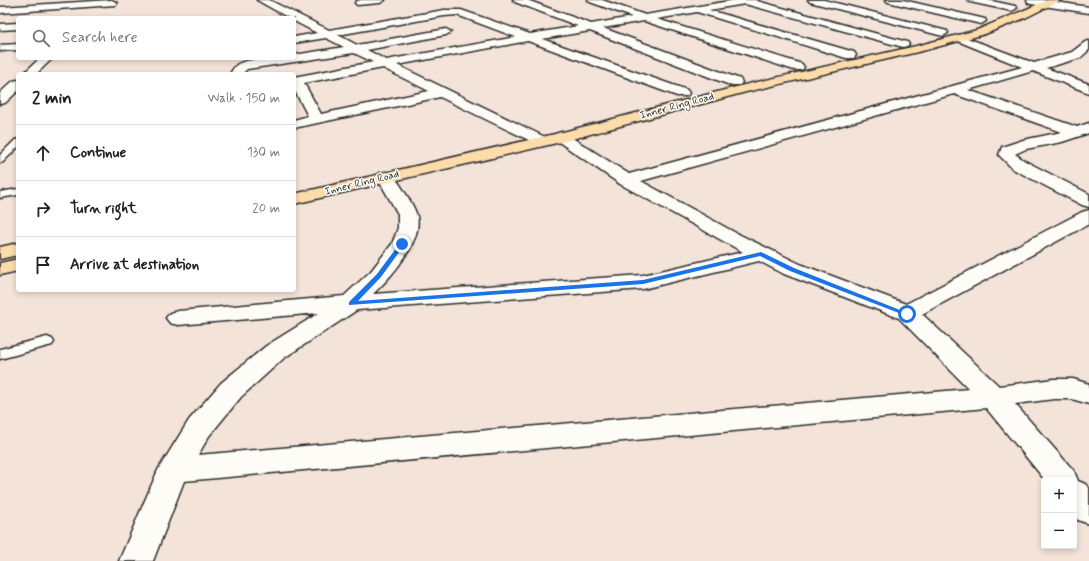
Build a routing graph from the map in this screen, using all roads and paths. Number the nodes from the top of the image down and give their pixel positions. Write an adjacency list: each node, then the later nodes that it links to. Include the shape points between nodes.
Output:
1 (262, 0): 18 (street)
2 (380, 0): 12 (street)
3 (518, 0): 26 (street)
4 (593, 0): 20 (street)
5 (746, 0): 14 (street); 33 (street)
6 (813, 0): 28 (street)
7 (891, 0): 21 (street)
8 (973, 0): 13 (street)
9 (1031, 0): 11 (street); 13 (highway, Inner Ring Road)
10 (670, 2): 14 (street)
11 (1052, 2): 16 (street); 31 (highway, Inner Ring Road, via 994,27)
12 (360, 3)
13 (1012, 8): 21 (highway, Inner Ring Road)
14 (694, 9): 20 (street); 38 (street)
15 (0, 10): 17 (street, via 112,3)
16 (1089, 10)
17 (100, 13)
18 (292, 16)
19 (296, 18): 23 (street)
20 (643, 18): 26 (street); 43 (street)
21 (981, 20): 28 (highway, Inner Ring Road)
22 (320, 21): 23 (street)
23 (305, 23): 29 (street)
24 (16, 26): 25 (street)
25 (0, 27)
26 (590, 28): 30 (street); 48 (street)
27 (446, 32): 37 (street)
28 (943, 33): 33 (highway, Inner Ring Road)
29 (328, 35): 30 (street, via 460,12); 32 (street); 37 (street)
30 (532, 38): 42 (street); 56 (street)
31 (959, 38): 44 (street); 62 (highway, Inner Ring Road, via 744,89)
32 (296, 40)
33 (903, 44): 38 (highway, Inner Ring Road)
34 (1089, 44): 44 (street, via 1076,54)
35 (16, 47): 36 (street)
36 (0, 48)
37 (355, 49): 39 (street); 42 (street)
38 (850, 55): 43 (highway, Inner Ring Road)
39 (296, 58)
40 (45, 60): 45 (street)
41 (283, 60): 46 (street, via 244,66)
42 (385, 64): 47 (street); 55 (street)
43 (798, 67): 48 (highway, Inner Ring Road)
44 (1035, 67): 53 (street); 54 (street)
45 (31, 72)
46 (237, 72)
47 (296, 81)
48 (735, 82): 56 (highway, Inner Ring Road)
49 (296, 83): 58 (street)
50 (16, 84): 51 (street)
51 (0, 85)
52 (16, 86): 57 (street)
53 (954, 89): 60 (street); 67 (street)
54 (1089, 89)
55 (443, 92): 58 (street); 61 (street)
56 (682, 94): 61 (highway, Inner Ring Road)
57 (0, 100)
58 (317, 119): 59 (street)
59 (296, 124)
60 (1083, 130): 72 (street, via 1056,139 1023,145 1008,150 1007,155 1019,165)
61 (524, 132): 63 (street); 68 (highway, Inner Ring Road)
62 (561, 137): 63 (highway, Inner Ring Road); 67 (street)
63 (540, 141): 66 (highway, Inner Ring Road)
64 (16, 144): 65 (lane)
65 (0, 160)
66 (386, 177): 71 (highway, Inner Ring Road); 79 (street, via 408,214 408,228 402,244 379,276)
67 (626, 180): 76 (street)
68 (296, 186)
69 (16, 192): 70 (lane)
70 (0, 195)
71 (296, 199)
72 (1089, 201)
73 (1089, 216): 80 (street)
74 (16, 249): 75 (highway)
75 (0, 253)
76 (761, 254): 79 (street, via 643,282); 80 (street, via 792,269)
77 (16, 265): 78 (highway)
78 (0, 269)
79 (351, 303): 81 (street); 86 (street, via 275,352 231,390 199,428)
80 (907, 314): 85 (street)
81 (178, 318)
82 (47, 342): 83 (lane)
83 (0, 354)
84 (1089, 394): 85 (street, via 1073,389 1054,389)
85 (993, 397): 86 (street); 87 (street)
86 (173, 470): 90 (street)
87 (1060, 477)
88 (1077, 496): 89 (street)
89 (1089, 510)
90 (136, 561)

